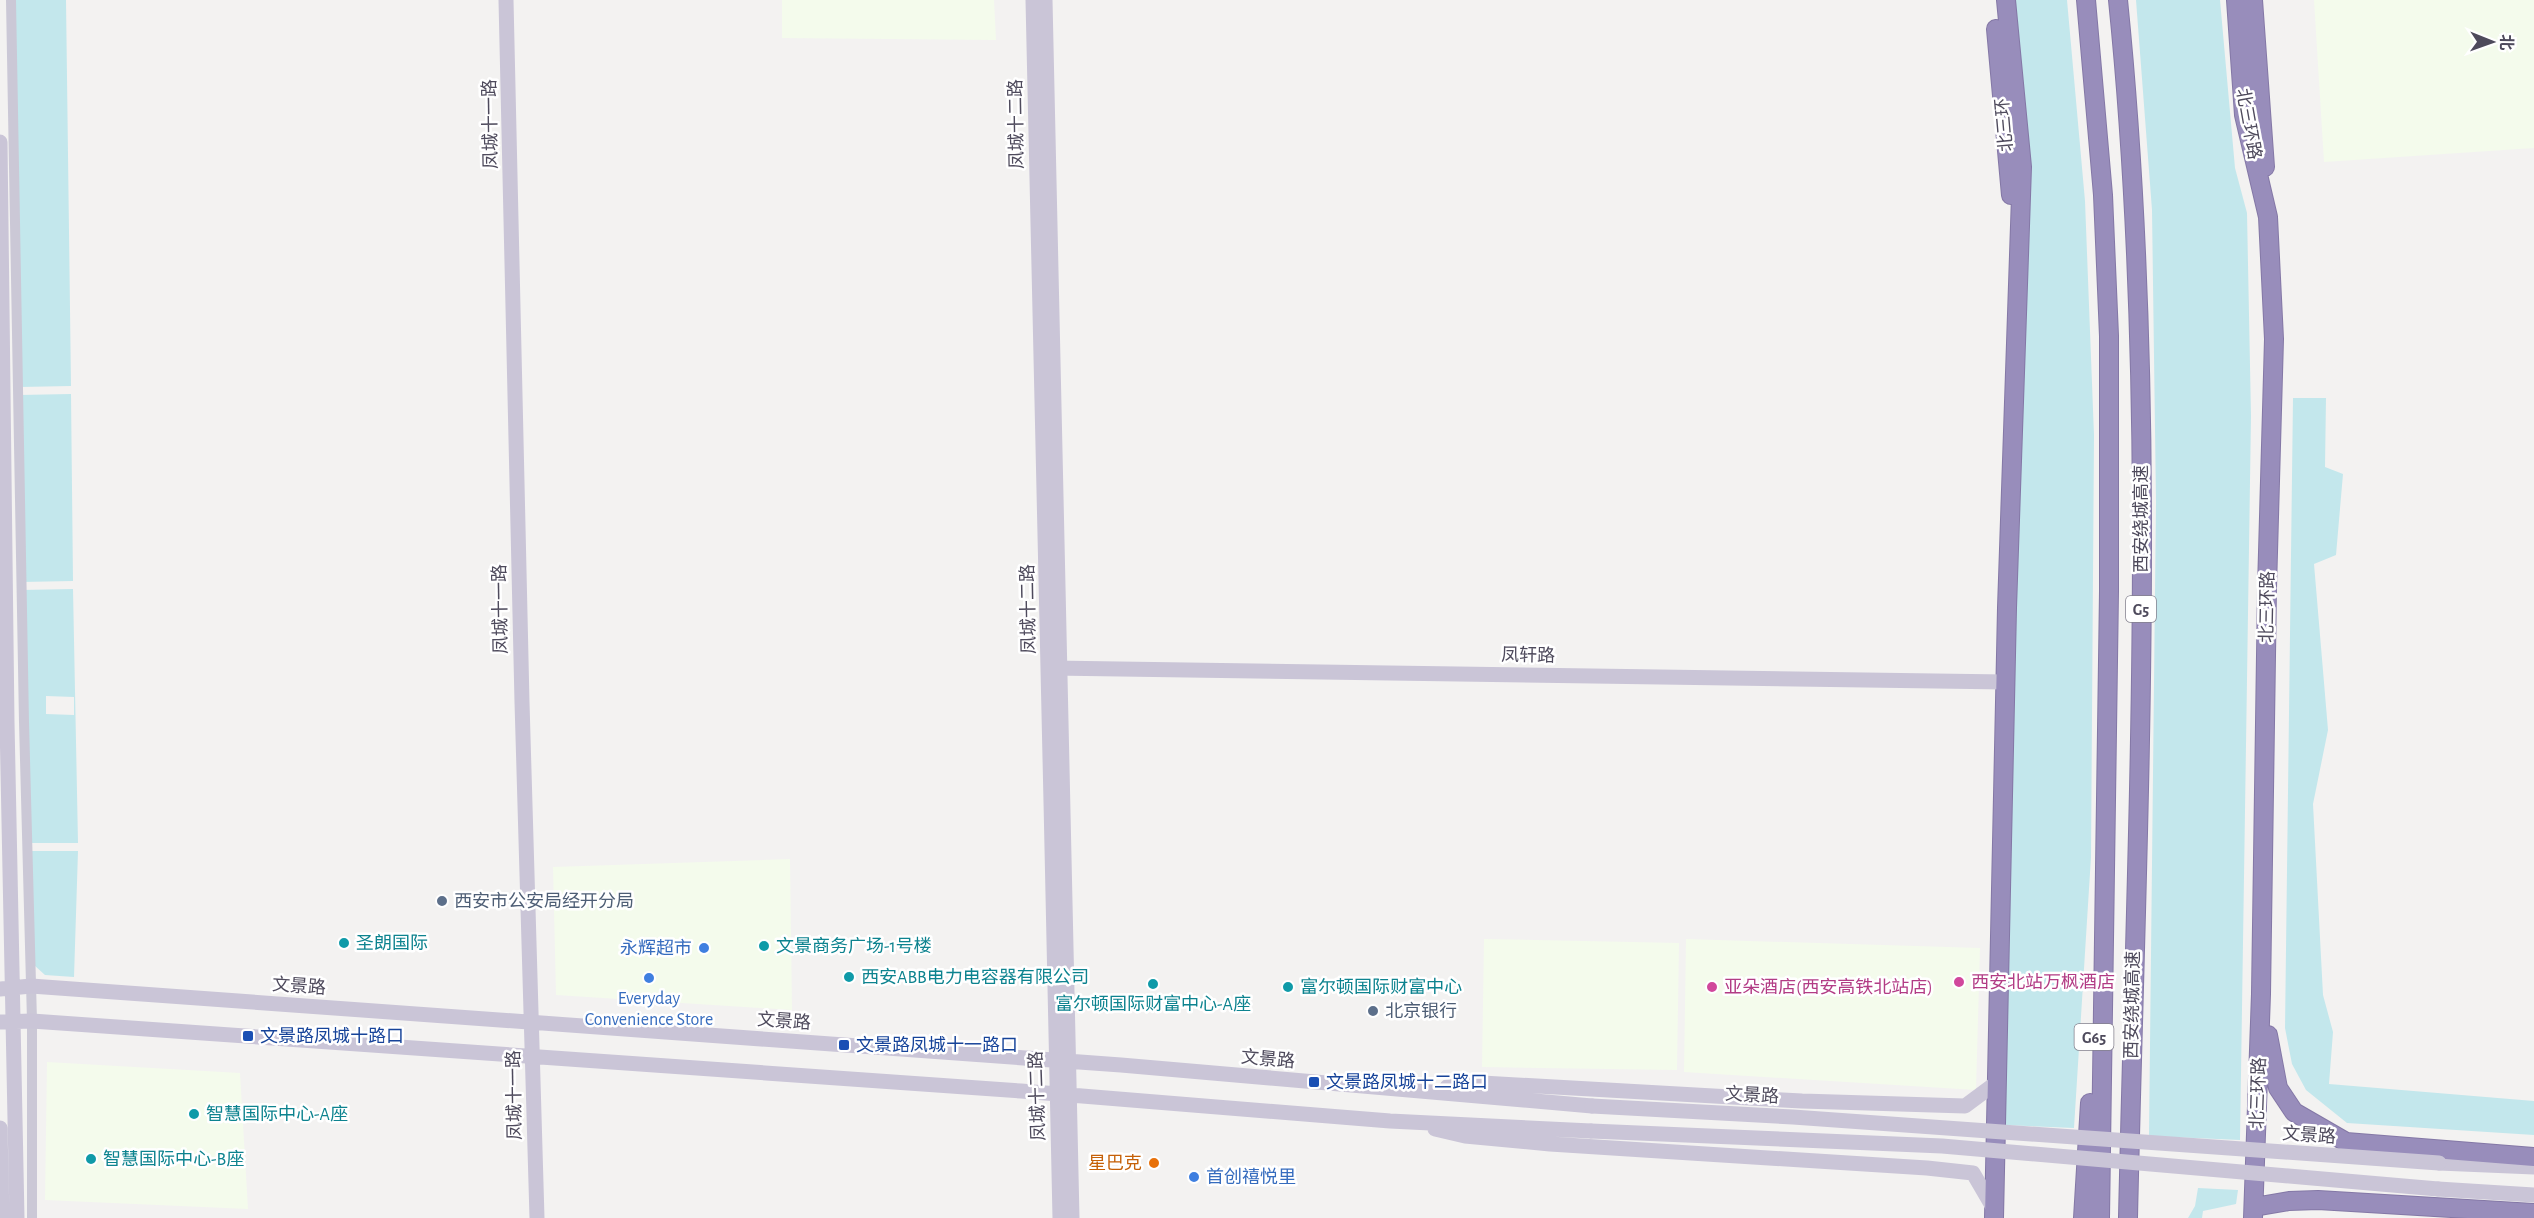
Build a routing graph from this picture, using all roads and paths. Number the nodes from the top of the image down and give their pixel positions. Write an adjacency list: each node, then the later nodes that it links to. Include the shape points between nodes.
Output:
1 (11, 0): 17 (street)
2 (506, 0): 22 (main road, 凤城十一路)
3 (1032, 0): 14 (main road, 凤城十二路)
4 (1046, 0): 14 (main road, 凤城十二路)
5 (1994, 0): 13 (highway, 北三环)
6 (2006, 0): 13 (highway, via 2022,167)
7 (2118, 0): 44 (highway, 西安绕城高速 / G5, via 2134,194 2141,358 2142,591)
8 (2235, 0): 12 (highway, 北三环路, via 2244,115)
9 (2253, 0): 12 (highway)
10 (2086, 3): 16 (highway, 西安绕城高速 / G5, via 2103,195 2109,336)
11 (0, 142): 18 (main road)
12 (2268, 217): 19 (highway, 北三环路, via 2274,339)
13 (2018, 250): 15 (highway)
14 (1055, 668): 15 (main road, 凤轩路); 24 (main road, 凤城十二路)
15 (2006, 682): 25 (highway)
16 (2105, 856): 42 (highway, G65); 43 (highway, 西安绕城高速 / G5)
17 (31, 986): 18 (main road, 文景路); 21 (street); 22 (main road, 文景路)
18 (6, 989): 20 (main road)
19 (2261, 994): 30 (highway, via 2278,1088 2294,1112 2318,1127 2346,1142); 34 (highway, 北三环路)
20 (8, 1021): 21 (main road); 37 (main road)
21 (32, 1022): 23 (main road); 38 (street)
22 (532, 1023): 23 (main road, 凤城十一路); 24 (main road, 文景路)
23 (533, 1056): 27 (main road); 39 (main road, 凤城十一路)
24 (1061, 1062): 26 (main road, 文景路); 27 (main road, 凤城十二路)
25 (1996, 1083): 26 (main road, via 1965,1106 1482,1083); 33 (highway)
26 (1411, 1091): 31 (main road, 文景路, bridge)
27 (1063, 1095): 28 (main road); 40 (main road, 凤城十二路); 41 (main road, 凤城十二路)
28 (1390, 1120): 32 (main road, bridge, via 1942,1146); 33 (main road, via 1465,1136 1550,1144 1973,1173)
29 (0, 1128): 36 (main road)
30 (2534, 1157)
31 (2534, 1167)
32 (2534, 1195)
33 (1994, 1213)
34 (2254, 1213): 35 (highway, via 2304,1199)
35 (2534, 1213)
36 (2, 1218)
37 (17, 1218)
38 (32, 1218)
39 (537, 1218)
40 (1060, 1218)
41 (1072, 1218)
42 (2083, 1218)
43 (2100, 1218)
44 (2128, 1218)

